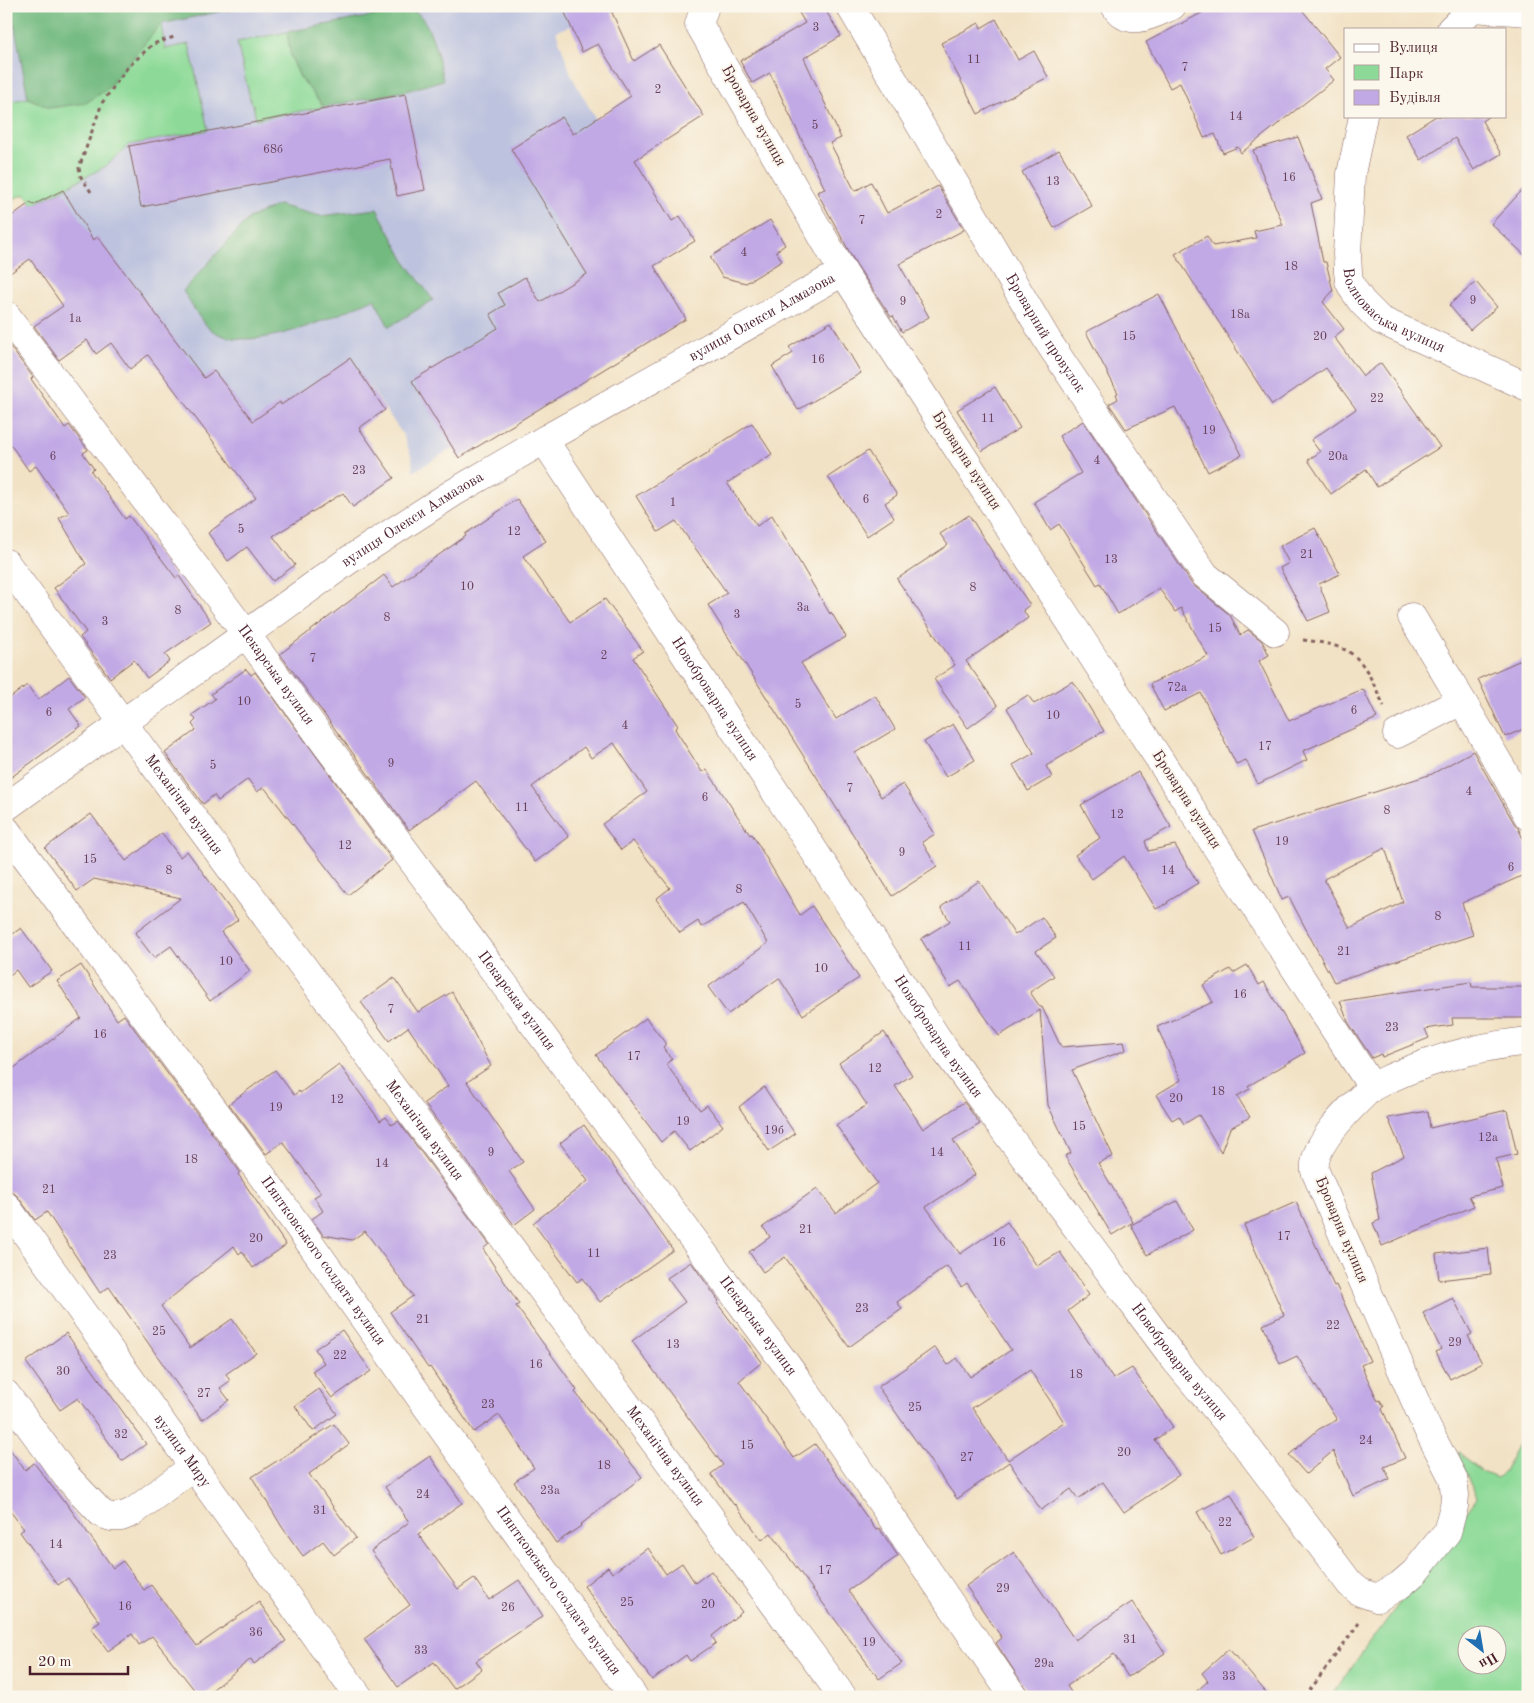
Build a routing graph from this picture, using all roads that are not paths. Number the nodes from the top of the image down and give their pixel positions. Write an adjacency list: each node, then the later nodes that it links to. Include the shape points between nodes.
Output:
1 (705, 6): 9 (street, Броварна вулиця, via 699,24)
2 (850, 6): 15 (street, Броварний провулок, via 1049,343 1205,575)
3 (1115, 6): 4 (street, via 1129,18 1141,20)
4 (1172, 6)
5 (1473, 7): 6 (street); 7 (street)
6 (1528, 12)
7 (1452, 28)
8 (1362, 118): 11 (street, Волноваська вулиця, via 1350,174 1347,254 1353,289 1380,320)
9 (844, 272): 12 (street, вулиця Олекси Алмазова); 24 (street, Броварна вулиця)
10 (6, 315): 16 (street, Пекарська вулиця)
11 (1528, 387)
12 (544, 440): 16 (street, вулиця Олекси Алмазова, via 452,493); 28 (street, Новоброварна вулиця, via 947,1053 1175,1360 1241,1439 1342,1575 1360,1592)
13 (6, 562): 18 (street, Механічна вулиця)
14 (1412, 617): 17 (street)
15 (1275, 632)
16 (246, 634): 18 (street, вулиця Олекси Алмазова); 32 (street, Пекарська вулиця, via 797,1379)
17 (1461, 701): 19 (street); 21 (street)
18 (123, 723): 20 (street, вулиця Олекси Алмазова); 31 (street, Механічна вулиця)
19 (1397, 734)
20 (6, 807)
21 (1528, 816)
22 (6, 830): 30 (street, Пянтковського солдата вулиця, via 235,1138)
23 (1528, 1041): 24 (street, via 1497,1044 1441,1059)
24 (1372, 1087): 28 (street, Броварна вулиця, via 1344,1113 1327,1137 1314,1163 1315,1171 1427,1428 1453,1478 1455,1495 1447,1532 1439,1544 1415,1572)
25 (6, 1206): 27 (street, вулиця Миру)
26 (6, 1394): 27 (street, via 67,1477 102,1514 121,1517 133,1512)
27 (194, 1466): 29 (street, вулиця Миру)
28 (1377, 1598)
29 (359, 1697)
30 (634, 1697)
31 (843, 1697)
32 (1014, 1697)

